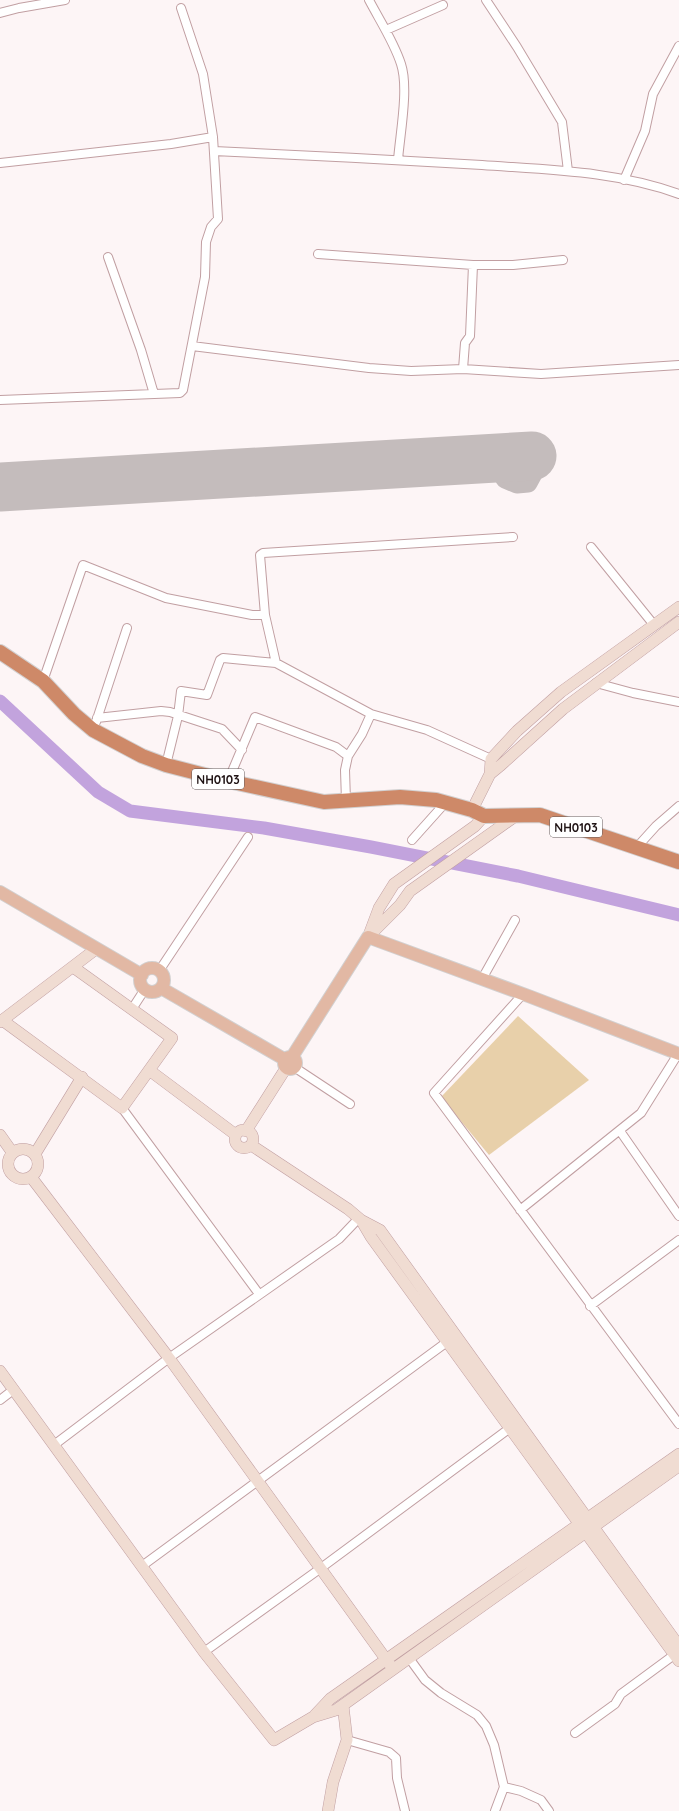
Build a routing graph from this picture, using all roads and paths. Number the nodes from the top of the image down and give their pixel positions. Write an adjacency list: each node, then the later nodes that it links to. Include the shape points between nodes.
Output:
1 (65, 0): 6 (street)
2 (369, 0): 7 (street)
3 (486, 0): 13 (street, via 562,122)
4 (443, 5): 7 (street)
5 (181, 8): 9 (street, via 203,74)
6 (0, 13)
7 (386, 30): 11 (street, via 402,64 405,85)
8 (679, 46): 14 (street, via 653,94 645,131)
9 (213, 137): 10 (street); 12 (street)
10 (214, 151): 11 (street); 20 (street, via 218,219 211,227 206,242 205,277)
11 (398, 160): 13 (street)
12 (0, 163)
13 (568, 171): 14 (street, via 600,174)
14 (624, 180): 15 (street, via 658,186)
15 (679, 194)
16 (318, 254): 19 (street)
17 (108, 257): 23 (street)
18 (563, 260): 19 (street, via 513,265)
19 (473, 265): 22 (street, via 470,336 465,343)
20 (192, 346): 22 (street, via 369,368 411,371); 23 (street, via 184,390 180,393)
21 (679, 365): 22 (street, via 541,374)
22 (463, 370)
23 (154, 394): 24 (street)
24 (0, 400)
25 (513, 536): 28 (street, via 263,553 259,559)
26 (591, 547): 30 (street)
27 (679, 608): 30 (street)
28 (265, 616): 35 (street); 36 (street, via 166,598 83,565)
29 (679, 622): 34 (street)
30 (654, 625): 32 (street)
31 (126, 628): 41 (street)
32 (627, 645): 34 (street); 44 (street, via 561,692 517,731)
33 (0, 652): 36 (highway, NH0103)
34 (633, 655): 37 (street)
35 (276, 663): 39 (street); 40 (street, via 223,658 206,695 181,691)
36 (43, 681): 41 (highway, NH0103, via 74,714)
37 (596, 683): 38 (street); 46 (street)
38 (679, 702)
39 (371, 714): 43 (street); 44 (street, via 427,730)
40 (178, 716): 41 (street, via 161,711); 42 (street, via 222,729); 45 (street)
41 (95, 724): 45 (highway, NH0103, via 142,756)
42 (242, 750): 43 (street, via 253,719 258,717 336,747); 47 (street)
43 (348, 756): 48 (street, via 345,770)
44 (491, 759): 46 (street)
45 (166, 765): 47 (highway, NH0103)
46 (490, 774): 51 (street)
47 (228, 781): 48 (highway, NH0103, via 324,802)
48 (346, 801): 49 (highway, NH0103, via 400,798)
49 (446, 802): 51 (highway, NH0103); 54 (street)
50 (679, 806): 55 (street)
51 (478, 813): 52 (highway, NH0103); 59 (street, via 466,832 394,884 379,908)
52 (514, 816): 55 (highway, NH0103, via 540,815); 59 (street, via 410,891 400,905)
53 (248, 837): 62 (street)
54 (412, 840)
55 (637, 847): 56 (highway, NH0103)
56 (679, 862)
57 (0, 892): 60 (main road)
58 (515, 920): 64 (street)
59 (368, 937): 64 (main road); 71 (main road)
60 (96, 949): 61 (street); 63 (main road)
61 (73, 967): 68 (street); 69 (street)
62 (159, 971): 63 (main road, via 147,970); 65 (main road, via 164,977)
63 (142, 975): 66 (main road, via 141,983)
64 (482, 978): 67 (main road)
65 (161, 988): 66 (main road, via 152,992); 71 (main road)
66 (145, 989): 68 (street)
67 (523, 994): 70 (main road); 84 (street, via 434,1093)
68 (132, 1009): 72 (street, via 172,1038)
69 (1, 1021): 73 (street)
70 (679, 1054): 76 (street, via 641,1113)
71 (289, 1063): 74 (street); 77 (street)
72 (149, 1070): 75 (street); 77 (street)
73 (82, 1077): 75 (street); 81 (street)
74 (350, 1104)
75 (122, 1108): 90 (street)
76 (620, 1131): 84 (street); 85 (street)
77 (241, 1133): 79 (street, via 249,1132 253,1138); 79 (street, via 236,1144 240,1148)
78 (0, 1135): 80 (street)
79 (251, 1145): 86 (street)
80 (12, 1152): 81 (street, via 27,1148); 82 (street)
81 (35, 1154): 83 (street, via 38,1158 38,1169)
82 (4, 1174): 83 (street, via 21,1179)
83 (31, 1177): 93 (street)
84 (520, 1210): 91 (street)
85 (679, 1216)
86 (360, 1219): 88 (street, via 380,1230); 89 (street); 90 (street, via 338,1239)
87 (679, 1240): 91 (street)
88 (421, 1286): 89 (street); 92 (street)
89 (412, 1293): 92 (street)
90 (259, 1294): 93 (street)
91 (590, 1306): 97 (street)
92 (452, 1339): 98 (street); 102 (street)
93 (169, 1358): 99 (street); 102 (street)
94 (0, 1371): 95 (street)
95 (13, 1390): 96 (street); 99 (street)
96 (0, 1400)
97 (679, 1424)
98 (514, 1425): 103 (street); 105 (street)
99 (54, 1445): 104 (street)
100 (679, 1454): 103 (street)
101 (679, 1466): 103 (street)
102 (257, 1481): 104 (street); 105 (street)
103 (586, 1526): 107 (street); 108 (street); 109 (street)
104 (142, 1566): 106 (street)
105 (321, 1568): 106 (street); 109 (street)
106 (204, 1652): 111 (street, via 274,1740)
107 (678, 1653): 112 (street, via 621,1694 615,1704)
108 (409, 1658): 109 (street); 114 (street, via 425,1680 477,1715 486,1726 494,1745)
109 (390, 1665): 110 (street); 111 (street, via 330,1699)
110 (343, 1705): 111 (street, via 336,1710); 113 (street)
111 (313, 1717)
112 (575, 1733)
113 (347, 1740): 115 (street, via 333,1782); 116 (street, via 389,1752 396,1758 397,1778)
114 (504, 1787): 117 (street); 118 (street, via 541,1800)
115 (328, 1811)
116 (405, 1811)
117 (495, 1811)
118 (549, 1811)

